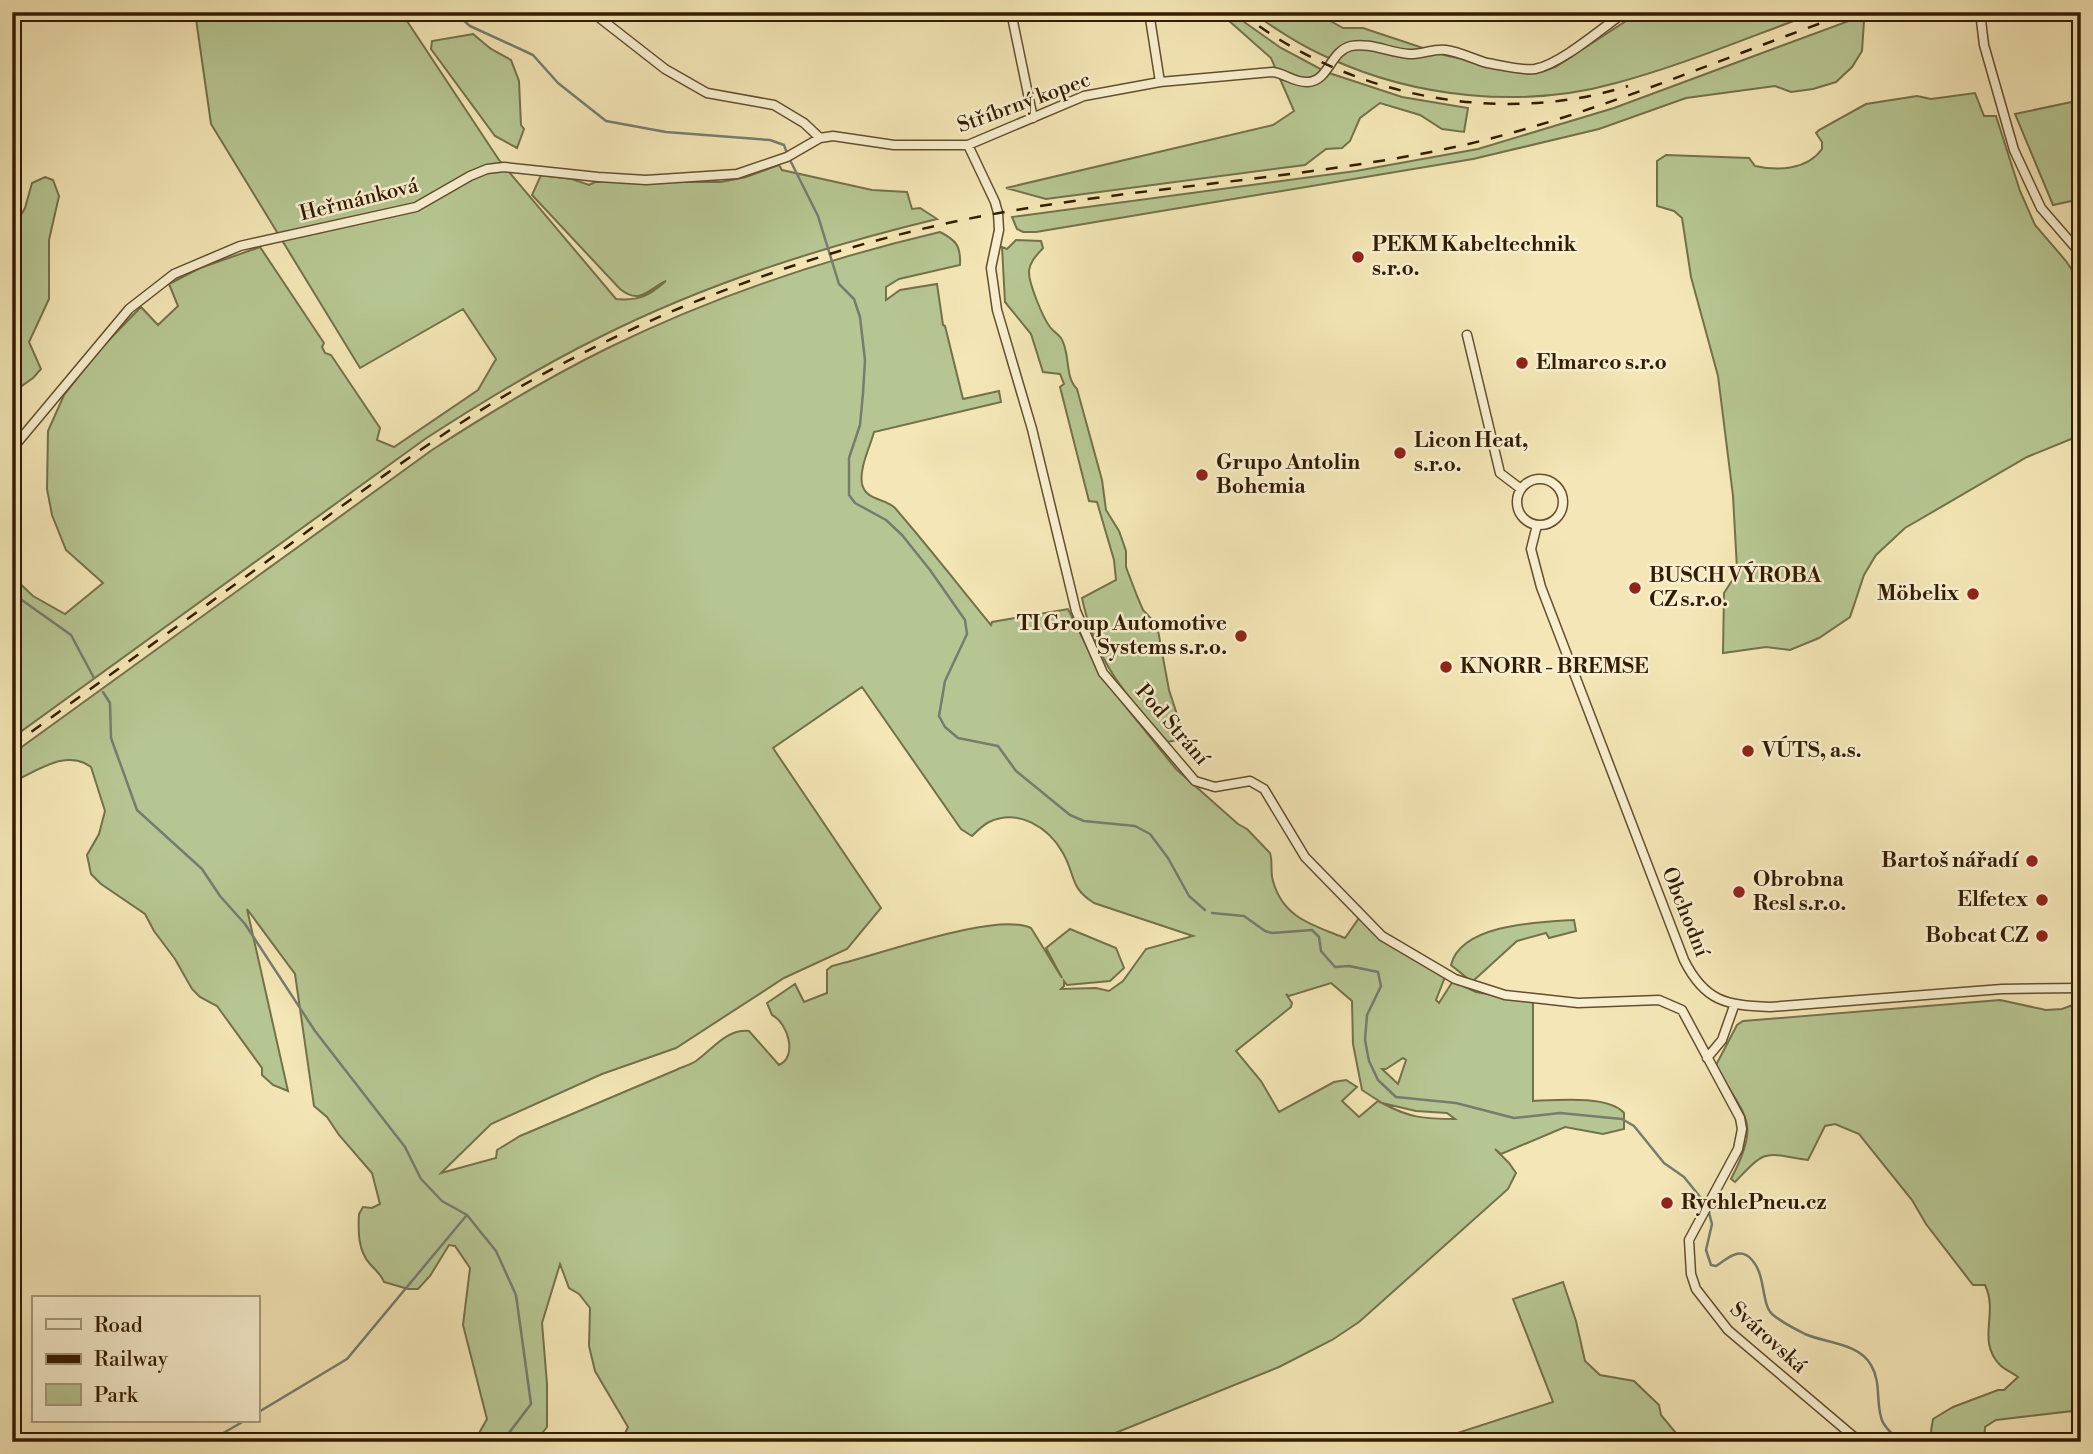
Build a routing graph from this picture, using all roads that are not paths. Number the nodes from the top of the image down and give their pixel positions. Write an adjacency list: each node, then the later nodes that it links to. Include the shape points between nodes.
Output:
1 (592, 12): 8 (street, via 665,69 707,93 774,105)
2 (1011, 12): 7 (street)
3 (1149, 12): 6 (street)
4 (1625, 12): 6 (street, Stříbrný kopec, via 1555,62 1533,69 1444,49 1412,55 1351,46 1337,53 1312,82 1273,72)
5 (1980, 12): 10 (street, via 1984,45 2014,150 2042,208)
6 (1160, 82): 7 (street, Stříbrný kopec, via 1084,96)
7 (1033, 118): 9 (street, Stříbrný kopec)
8 (820, 138): 9 (street, Stříbrný kopec); 12 (street, Heřmánková, via 787,157 737,174 646,180 487,169 416,207 240,246 174,274 129,309)
9 (968, 145): 17 (street, Pod Strání, via 998,213 991,268 997,310 1032,429 1076,611 1103,673 1195,780 1215,787 1250,781 1264,789 1305,857 1382,936 1455,979 1505,995 1578,1003 1659,1000 1682,1010)
10 (2081, 254)
11 (1467, 335): 13 (street, via 1500,473)
12 (12, 449)
13 (1521, 489): 14 (street, via 1518,510); 14 (street, via 1542,479 1561,494 1562,510 1556,518)
14 (1537, 525): 16 (street, Obchodní, via 1531,549 1541,587 1684,960 1703,989)
15 (2081, 988): 16 (street, Obchodní)
16 (1734, 1006): 17 (street, via 1722,1040)
17 (1707, 1058): 18 (street, Svárovská, via 1742,1129 1738,1149 1689,1240 1696,1289 1754,1354)
18 (1860, 1442)

